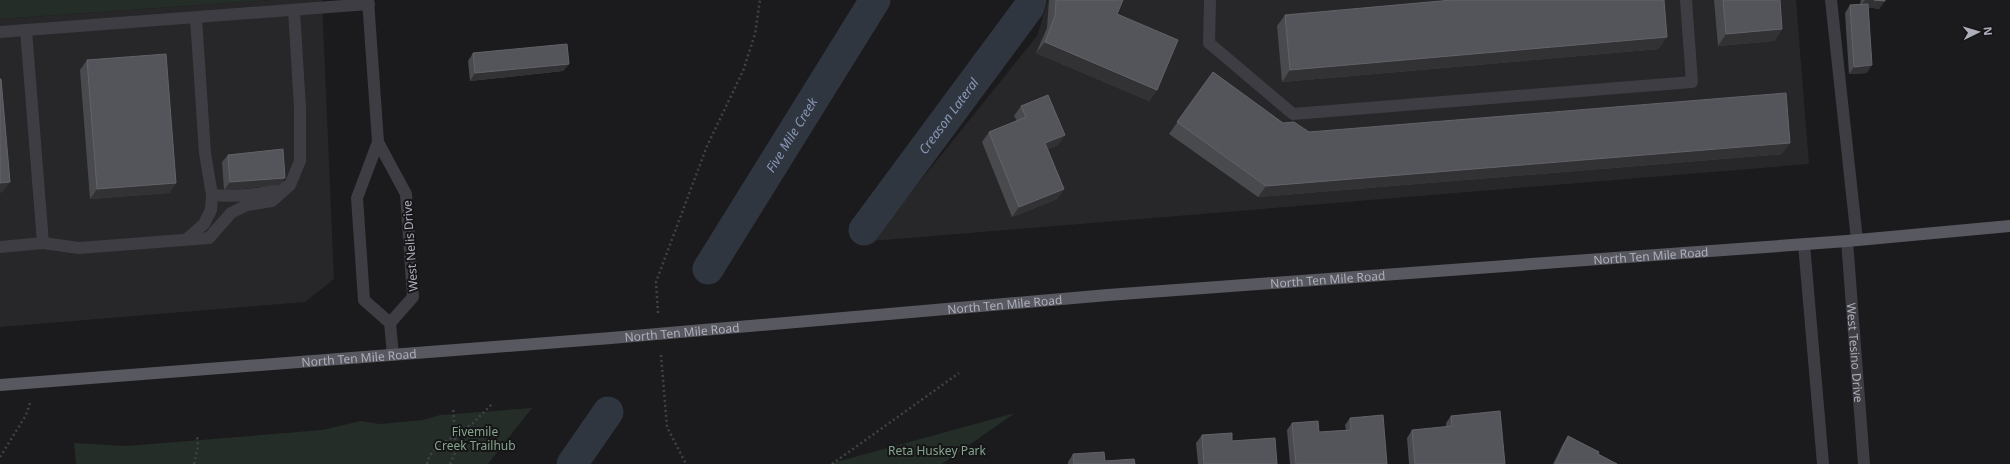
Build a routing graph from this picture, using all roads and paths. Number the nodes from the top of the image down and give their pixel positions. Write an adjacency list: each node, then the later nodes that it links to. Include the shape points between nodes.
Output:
1 (760, 0): 19 (path, via 756,34 743,71 707,146)
2 (1210, 0): 3 (street, via 1209,43 1292,114 1692,82)
3 (1686, 0)
4 (1831, 0): 15 (street, West Tesino Drive)
5 (368, 2): 6 (street); 10 (street, West Nelis Drive)
6 (294, 10): 7 (street); 11 (street, via 300,108 300,161)
7 (196, 18): 8 (street); 12 (street, via 204,153)
8 (26, 30): 9 (street); 16 (street)
9 (0, 32)
10 (378, 142): 20 (street, West Nelis Drive, via 357,198 364,300); 20 (street, West Nelis Drive, via 406,194 413,297)
11 (290, 185): 12 (street, via 276,191 230,197); 14 (street, via 272,201 247,205 231,213 209,238)
12 (212, 195): 14 (street, via 211,210 204,224)
13 (2010, 226): 15 (main road, North Ten Mile Road)
14 (187, 239): 16 (street, via 79,248)
15 (1852, 241): 17 (main road, North Ten Mile Road); 37 (street, West Tesino Drive)
16 (43, 243): 18 (street)
17 (1804, 244): 21 (main road, North Ten Mile Road, via 1108,295); 36 (street)
18 (0, 247)
19 (656, 282)
20 (390, 323): 21 (street)
21 (393, 355): 23 (main road, North Ten Mile Road)
22 (959, 373): 35 (path)
23 (37, 382): 24 (main road, North Ten Mile Road); 30 (path, via 26,415)
24 (0, 385)
25 (664, 388): 34 (path, via 667,427)
26 (492, 404): 29 (path)
27 (453, 407): 29 (path)
28 (197, 434): 31 (path, via 198,446)
29 (455, 436): 32 (path, via 431,453); 33 (path, via 455,453)
30 (0, 457)
31 (194, 464)
32 (426, 464)
33 (450, 464)
34 (686, 464)
35 (833, 464)
36 (1823, 464)
37 (1864, 464)

